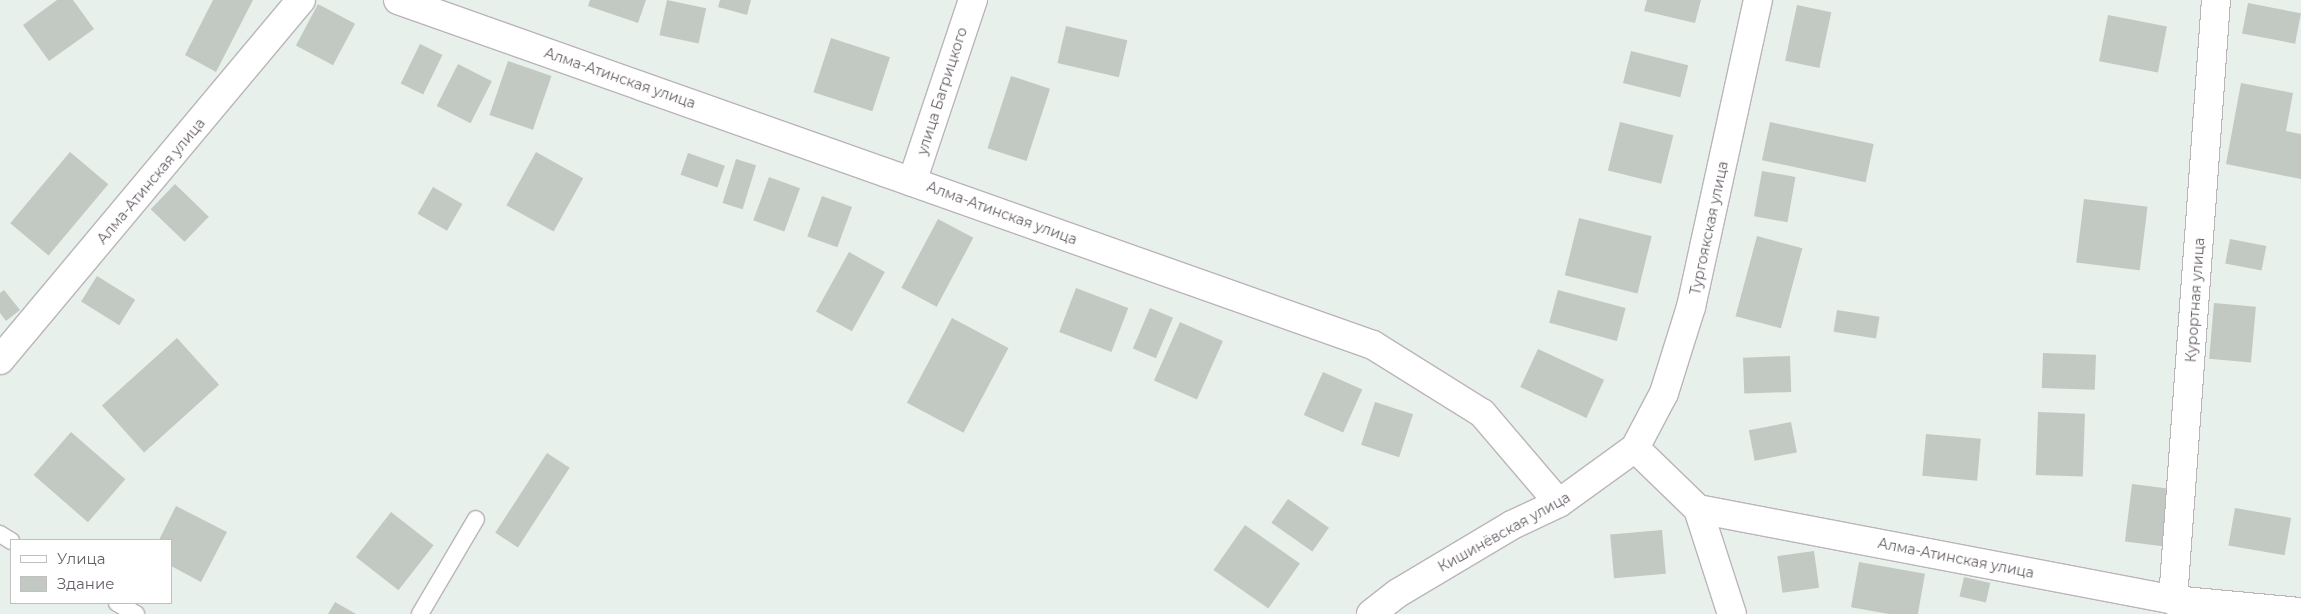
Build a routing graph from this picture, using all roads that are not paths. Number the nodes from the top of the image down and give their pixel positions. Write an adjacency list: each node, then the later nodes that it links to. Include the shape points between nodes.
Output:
1 (301, 0): 7 (street, Алма-Атинская улица)
2 (398, 0): 6 (street, Алма-Атинская улица)
3 (973, 0): 6 (street, улица Багрицкого)
4 (1758, 0): 8 (street, Тургоякская улица, via 1691,307 1664,393)
5 (2216, 0): 12 (street, Курортная улица)
6 (912, 182): 9 (street, Алма-Атинская улица, via 1373,345 1482,413)
7 (0, 360)
8 (1635, 448): 9 (street, Кишинёвская улица); 10 (street)
9 (1559, 504): 17 (street, Кишинёвская улица, via 1512,525 1398,593)
10 (1698, 509): 12 (street, Алма-Атинская улица); 18 (street)
11 (476, 519): 16 (lane)
12 (2173, 600): 14 (street, Алма-Атинская улица)
13 (119, 604): 15 (lane)
14 (2301, 612)
15 (136, 614)
16 (420, 614)
17 (1372, 614)
18 (1732, 614)

